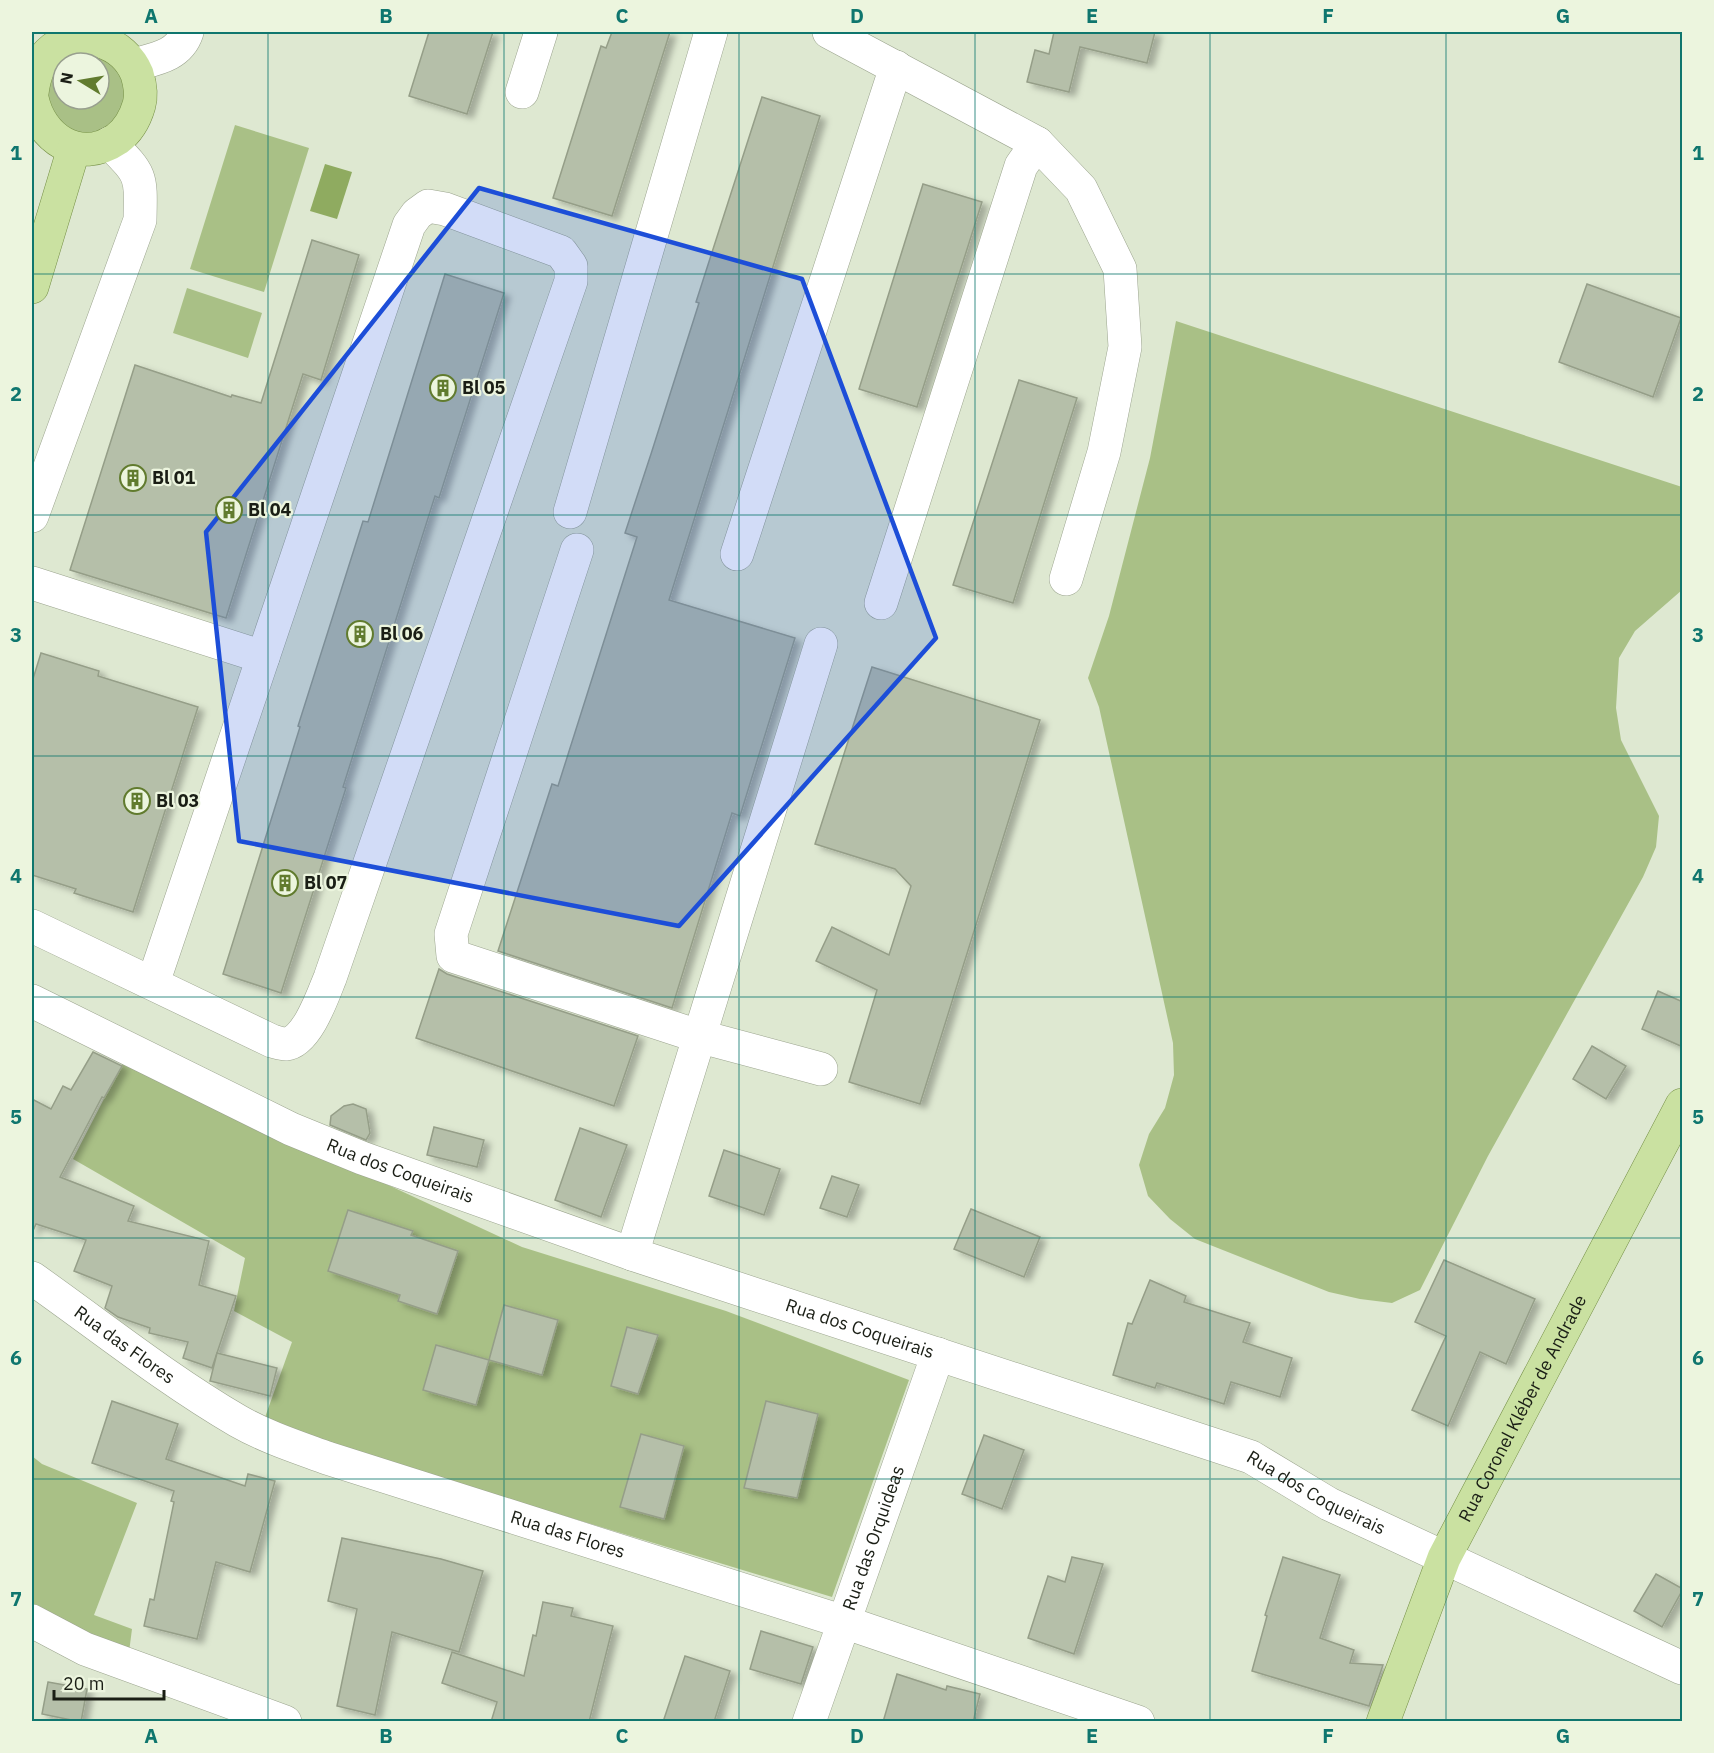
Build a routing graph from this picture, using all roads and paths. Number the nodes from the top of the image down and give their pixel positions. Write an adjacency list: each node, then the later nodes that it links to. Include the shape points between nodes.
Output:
1 (187, 32): 6 (street, via 170,54)
2 (541, 32): 8 (street)
3 (711, 32): 14 (street)
4 (829, 32): 7 (street)
5 (108, 37): 6 (main road); 9 (main road, via 70,41 54,48 41,61 33,78)
6 (133, 65): 10 (main road, via 140,82 141,100 125,133)
7 (896, 67): 11 (street); 17 (street)
8 (522, 92)
9 (32, 106): 12 (main road, via 44,129)
10 (110, 143): 12 (main road); 15 (street, via 136,170 141,186 140,220)
11 (1037, 143): 18 (street, via 1081,189 1120,269 1125,347 1104,452); 20 (street, via 1021,166)
12 (74, 148): 13 (main road)
13 (32, 288)
14 (570, 512)
15 (32, 516)
16 (578, 550): 26 (street, via 451,934 453,956)
17 (737, 555)
18 (1066, 579)
19 (32, 583): 22 (street)
20 (880, 603)
21 (821, 644): 26 (street)
22 (263, 657): 24 (street); 24 (street, via 409,225 417,214 428,206 445,209 561,252 571,266 572,281 330,978 308,1027 297,1040 287,1044 272,1041)
23 (32, 926): 24 (street)
24 (153, 984)
25 (32, 1001): 29 (street, Rua dos Coqueirais, via 291,1129)
26 (698, 1036): 27 (street); 29 (street)
27 (821, 1069)
28 (1683, 1105): 32 (main road, Rua Coronel Kléber de Andrade)
29 (632, 1254): 31 (street, Rua dos Coqueirais)
30 (32, 1278): 34 (street, Rua das Flores, via 192,1392 276,1440)
31 (938, 1354): 32 (street, Rua dos Coqueirais, via 1251,1457 1329,1503); 34 (street, Rua das Orquideas)
32 (1444, 1558): 35 (street, Rua dos Coqueirais); 39 (main road, Rua Coronel Kléber de Andrade)
33 (32, 1621): 36 (street, via 85,1649)
34 (844, 1622): 37 (street, Rua das Orquideas); 38 (street, Rua das Flores)
35 (1683, 1668)
36 (285, 1722)
37 (808, 1722)
38 (1138, 1722)
39 (1383, 1722)

